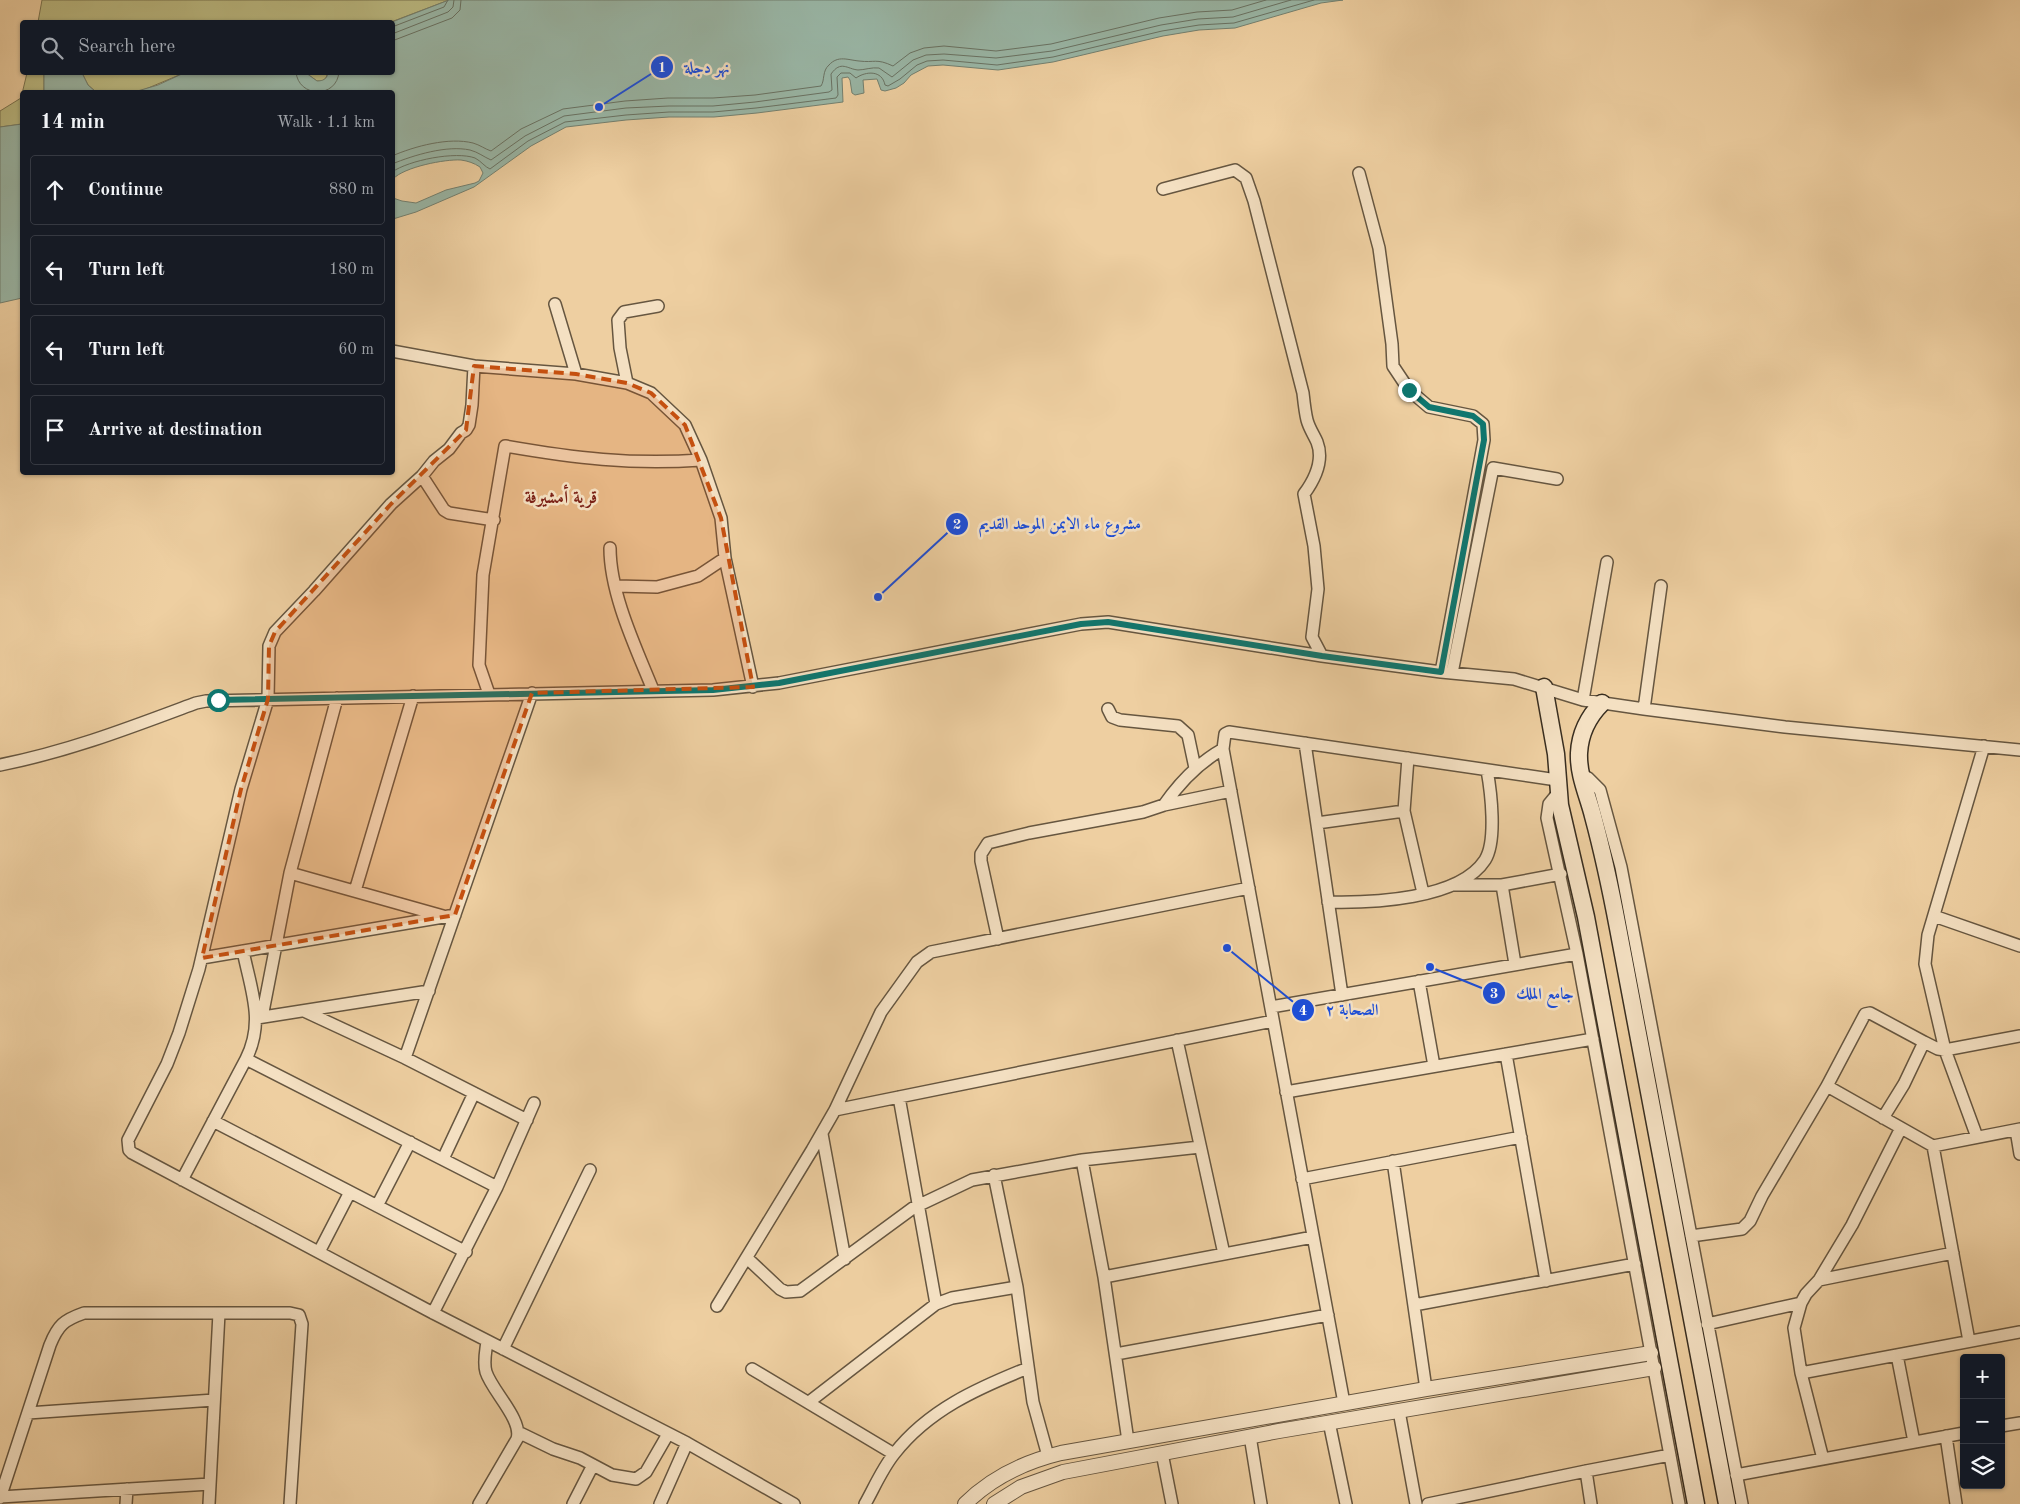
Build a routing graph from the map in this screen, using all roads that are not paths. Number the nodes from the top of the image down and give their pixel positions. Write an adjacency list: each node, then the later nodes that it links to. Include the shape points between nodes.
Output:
1 (1358, 173): 19 (street, via 1379,248 1393,366 1409,390 1429,407 1473,416 1483,424 1484,440)
2 (1163, 189): 18 (street, via 1235,170 1246,178 1254,201 1307,420 1319,450 1318,469 1304,494 1318,589 1312,638)
3 (555, 304): 7 (street)
4 (658, 306): 8 (street, via 624,312 618,320)
5 (395, 352): 6 (street)
6 (474, 366): 7 (street); 10 (street, via 469,425)
7 (576, 374): 8 (street)
8 (627, 383): 9 (street, via 651,393 685,426)
9 (701, 460): 12 (street, via 660,463 584,459 505,446); 14 (street, via 721,518)
10 (422, 476): 12 (street, via 444,510); 27 (street, via 391,504 275,632 269,646)
11 (1557, 478): 19 (street, via 1493,468)
12 (494, 520): 24 (street, via 483,575 480,611 479,665)
13 (610, 548): 16 (street)
14 (725, 558): 16 (street, via 698,576 657,586); 20 (street)
15 (1607, 562): 28 (street)
16 (616, 586): 22 (street, via 624,618)
17 (1661, 586): 31 (street)
18 (1322, 656): 19 (street); 20 (street, via 1108,622 1081,624)
19 (1446, 672): 21 (street, via 1514,679)
20 (753, 686): 22 (street)
21 (1544, 687): 28 (street); 37 (main road)
22 (654, 690): 23 (street)
23 (532, 693): 24 (street); 55 (street)
24 (489, 694): 25 (street)
25 (413, 696): 26 (street); 52 (street)
26 (337, 698): 27 (street); 47 (street)
27 (268, 699): 39 (street, via 196,703 76,747); 62 (street, via 241,789)
28 (1583, 700): 29 (street)
29 (1602, 703): 31 (street); 36 (main road, via 1587,722)
30 (1108, 709): 40 (street, via 1112,717 1120,720 1178,726 1188,735)
31 (1644, 709): 33 (street, via 1786,727)
32 (1305, 743): 34 (street, via 1229,732 1224,734); 38 (street); 46 (street)
33 (1984, 746): 35 (street); 56 (street)
34 (1223, 749): 40 (street); 43 (street)
35 (2020, 750)
36 (1579, 753): 37 (main road); 107 (main road, via 1580,774 1612,898)
37 (1556, 754): 42 (main road)
38 (1408, 758): 41 (street); 45 (street)
39 (0, 765)
40 (1195, 768): 44 (street)
41 (1487, 770): 42 (street); 49 (street, via 1491,820 1485,859 1474,872)
42 (1558, 786): 48 (street, via 1547,813); 108 (main road, via 1585,910)
43 (1231, 792): 44 (street); 51 (street)
44 (1164, 805): 57 (street, via 988,843 981,854 981,861)
45 (1404, 811): 46 (street); 53 (street)
46 (1316, 823): 54 (street)
47 (290, 873): 52 (street); 58 (street)
48 (1561, 874): 50 (street); 61 (street)
49 (1453, 885): 50 (street); 53 (street)
50 (1502, 885): 63 (street)
51 (1248, 888): 57 (street); 67 (street)
52 (355, 891): 55 (street)
53 (1423, 893): 54 (street, via 1385,900)
54 (1328, 902): 66 (street)
55 (451, 916): 58 (street); 65 (street)
56 (1934, 916): 59 (street); 75 (street, via 1925,964)
57 (998, 939): 85 (street, via 931,952 917,962 881,1012)
58 (274, 946): 60 (street); 69 (street)
59 (2020, 946)
60 (243, 951): 62 (street); 69 (street)
61 (1577, 954): 63 (street); 72 (street)
62 (202, 958): 104 (street, via 167,1064 128,1140 132,1154)
63 (1515, 964): 64 (street)
64 (1419, 981): 66 (street); 79 (street)
65 (429, 991): 68 (street); 77 (street)
66 (1342, 995): 67 (street)
67 (1271, 1007): 70 (street)
68 (304, 1011): 69 (street); 77 (street)
69 (259, 1018): 78 (street)
70 (1273, 1021): 73 (street); 81 (street)
71 (2020, 1036): 75 (street)
72 (1593, 1039): 76 (street); 108 (street)
73 (1177, 1040): 83 (street); 96 (street)
74 (1924, 1042): 75 (street); 80 (street, via 1867,1013); 86 (street)
75 (1945, 1050): 93 (street)
76 (1506, 1054): 79 (street); 92 (street)
77 (405, 1058): 82 (street)
78 (246, 1059): 88 (street); 94 (street)
79 (1434, 1066): 81 (street)
80 (1827, 1086): 86 (street); 111 (street, via 1750,1221 1742,1229)
81 (1286, 1092): 103 (street)
82 (474, 1093): 87 (street); 98 (street)
83 (899, 1097): 85 (street); 109 (street)
84 (534, 1103): 87 (street)
85 (835, 1110): 91 (street)
86 (1884, 1118): 89 (street)
87 (527, 1120): 105 (street)
88 (213, 1121): 104 (street); 106 (street)
89 (1901, 1128): 95 (street); 121 (street, via 1852,1225)
90 (2018, 1129): 93 (street); 97 (street)
91 (822, 1134): 117 (street); 118 (street)
92 (1521, 1137): 100 (street); 122 (street)
93 (1977, 1137): 95 (street)
94 (410, 1142): 98 (street); 110 (street)
95 (1933, 1146): 115 (street)
96 (1200, 1147): 99 (street); 116 (street)
97 (2020, 1154)
98 (443, 1159): 105 (street)
99 (1082, 1160): 102 (street); 120 (street)
100 (1393, 1161): 103 (street); 126 (street)
101 (590, 1170): 135 (street)
102 (994, 1175): 109 (street, via 972,1180); 123 (street)
103 (1302, 1178): 112 (street)
104 (182, 1180): 113 (street)
105 (497, 1187): 114 (street)
106 (350, 1192): 110 (street); 113 (street)
107 (1675, 1192): 111 (street); 191 (main road)
108 (1631, 1201): 119 (street); 190 (main road)
109 (919, 1205): 118 (street); 125 (street)
110 (376, 1206): 114 (street)
111 (1690, 1236): 131 (street)
112 (1313, 1237): 116 (street); 130 (street)
113 (319, 1252): 129 (street)
114 (466, 1252): 129 (street)
115 (1953, 1253): 121 (street); 134 (street)
116 (1224, 1254): 120 (street)
117 (747, 1258): 118 (street, via 780,1289 793,1293 806,1288); 127 (street)
118 (845, 1260)
119 (1635, 1264): 122 (street); 136 (street)
120 (1104, 1277): 137 (street)
121 (1819, 1280): 124 (street)
122 (1546, 1281): 126 (street)
123 (1017, 1288): 125 (street, via 952,1298); 139 (street)
124 (1801, 1303): 131 (street); 142 (street, via 1794,1328)
125 (936, 1304): 145 (street)
126 (1414, 1305): 143 (street)
127 (717, 1306)
128 (219, 1313): 144 (street); 148 (street, via 84,1314 68,1318 56,1330); 175 (street, via 295,1313 301,1319)
129 (433, 1313): 133 (street)
130 (1328, 1316): 137 (street); 146 (street)
131 (1707, 1324): 169 (street)
132 (2020, 1332): 134 (street)
133 (487, 1341): 135 (street); 154 (street, via 484,1363 487,1376)
134 (1969, 1341): 138 (street)
135 (503, 1349): 155 (street)
136 (1651, 1353): 140 (street); 143 (street)
137 (1116, 1354): 159 (street)
138 (1897, 1355): 142 (street); 160 (street)
139 (1028, 1368): 163 (street, via 982,1386 943,1409); 165 (street, via 1037,1420)
140 (1654, 1368): 147 (street); 164 (street)
141 (752, 1369): 145 (street)
142 (1801, 1373): 166 (street)
143 (1426, 1388): 146 (street)
144 (214, 1400): 148 (street); 170 (street)
145 (809, 1402): 163 (street)
146 (1344, 1403): 149 (street)
147 (1399, 1410): 150 (street); 186 (street)
148 (28, 1413): 172 (street)
149 (1276, 1415): 153 (street); 159 (street)
150 (1329, 1422): 153 (street); 185 (street)
151 (2020, 1423): 152 (street)
152 (2005, 1425)
153 (1279, 1431): 157 (street)
154 (518, 1432): 167 (street); 176 (street)
155 (668, 1434): 161 (street); 167 (street, via 640,1478 612,1475)
156 (1960, 1434): 158 (street)
157 (1250, 1436): 162 (street); 184 (street)
158 (1946, 1436): 160 (street); 193 (street)
159 (1128, 1441): 165 (street)
160 (1914, 1442): 166 (street)
161 (687, 1444): 178 (street); 179 (street)
162 (1162, 1453): 182 (street, via 1049,1475 1022,1486); 183 (street)
163 (894, 1454): 180 (street)
164 (1670, 1455): 168 (street); 189 (street)
165 (1048, 1456): 181 (street, via 995,1479)
166 (1823, 1459): 169 (street)
167 (593, 1465): 177 (street)
168 (1586, 1471): 187 (street); 188 (street)
169 (1736, 1475): 192 (street)
170 (210, 1484): 171 (street); 174 (street)
171 (126, 1489): 172 (street); 173 (street)
172 (0, 1498)
173 (126, 1504)
174 (209, 1504)
175 (290, 1504)
176 (478, 1504)
177 (573, 1504)
178 (660, 1504)
179 (794, 1504)
180 (865, 1504)
181 (965, 1504)
182 (994, 1504)
183 (1172, 1504)
184 (1262, 1504)
185 (1346, 1504)
186 (1416, 1504)
187 (1428, 1504)
188 (1592, 1504)
189 (1679, 1504)
190 (1696, 1504)
191 (1727, 1504)
192 (1742, 1504)
193 (1956, 1504)

